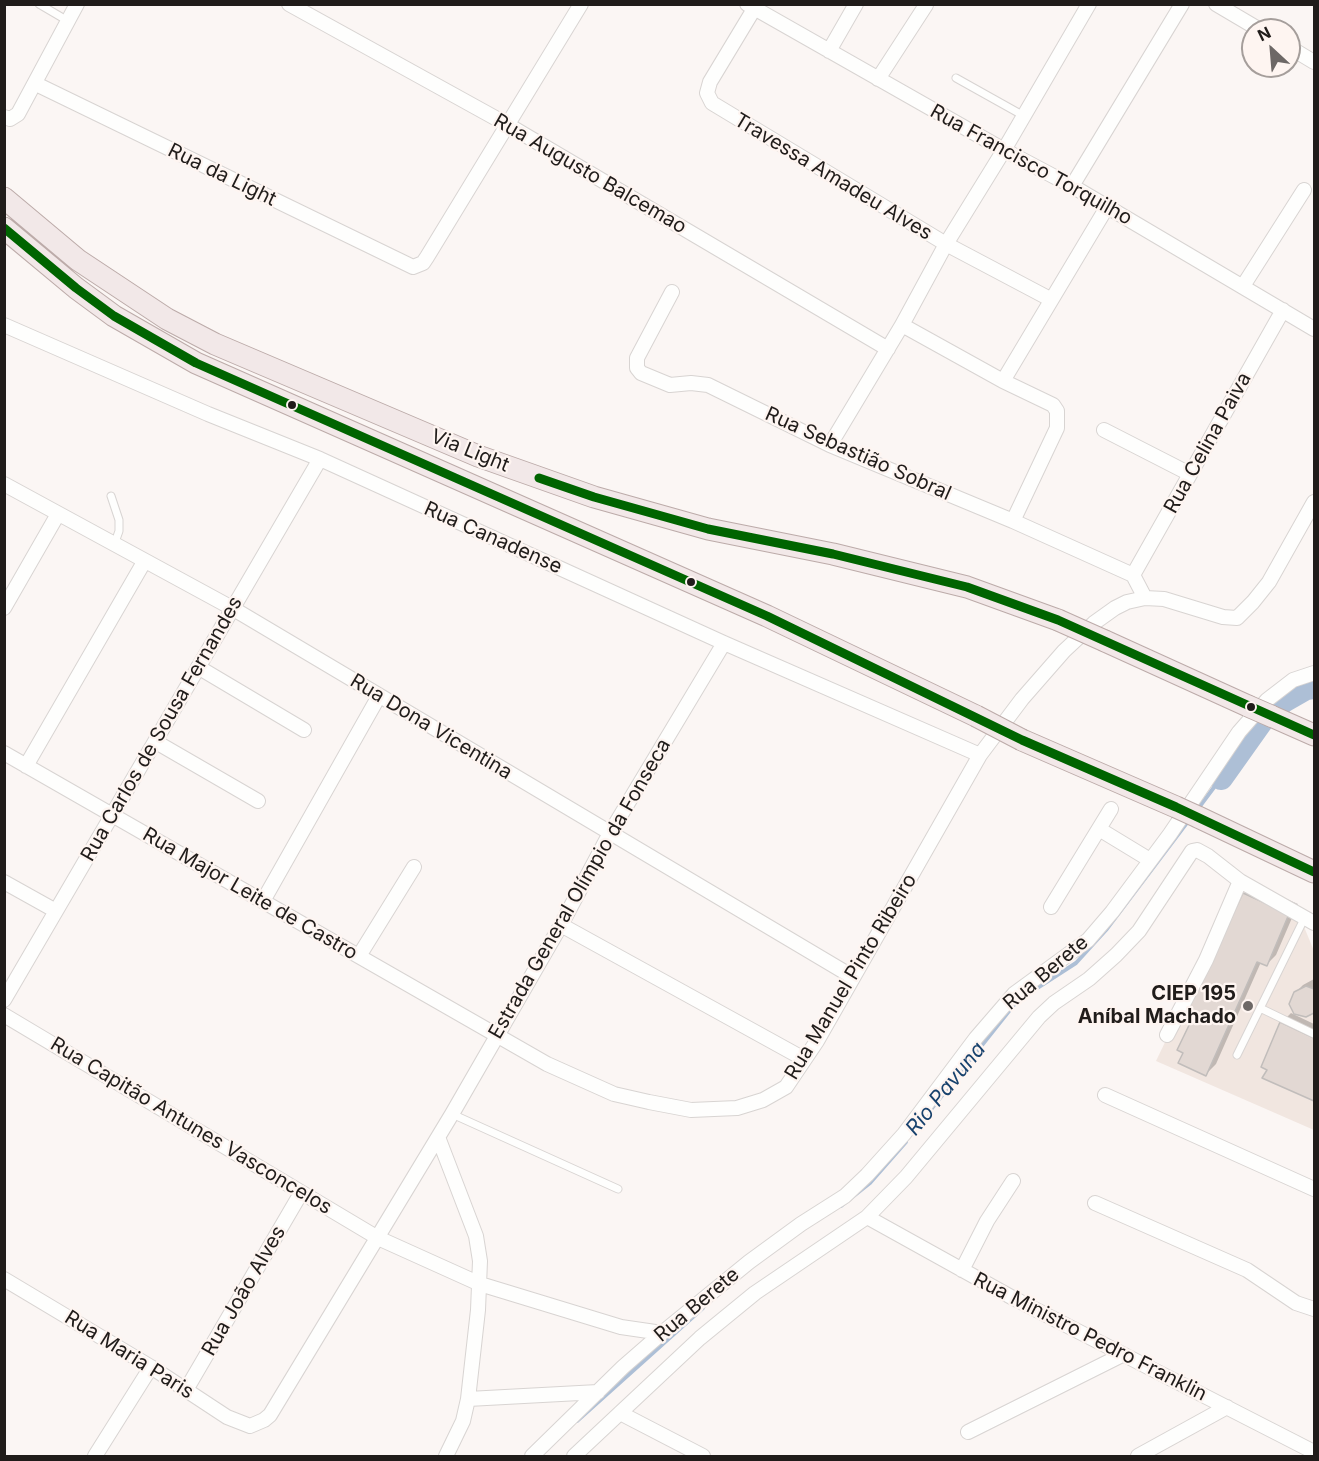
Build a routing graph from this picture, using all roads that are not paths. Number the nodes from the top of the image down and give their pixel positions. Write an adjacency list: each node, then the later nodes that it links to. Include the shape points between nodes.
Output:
1 (39, 4): 12 (lane)
2 (77, 4): 12 (street)
3 (289, 4): 21 (street, Rua Augusto Balcemao)
4 (580, 4): 21 (street)
5 (856, 4): 13 (street)
6 (1089, 4): 19 (street)
7 (1182, 4): 23 (street)
8 (1216, 4): 11 (street)
9 (926, 5): 17 (street)
10 (750, 7): 13 (street, Rua Francisco Torquilho); 28 (street, Travessa Amadeu Alves, via 710,82 707,93 712,104)
11 (1241, 19)
12 (68, 21): 18 (street)
13 (829, 51): 17 (street, Rua Francisco Torquilho)
14 (1301, 54): 15 (street)
15 (1314, 62)
16 (956, 78): 19 (lane)
17 (878, 79): 22 (street, Rua Francisco Torquilho)
18 (36, 84): 20 (street, via 18,114 10,119); 21 (street, Rua da Light, via 409,266 428,257)
19 (1024, 116): 22 (street)
20 (4, 117)
21 (508, 125): 36 (street, Rua Augusto Balcemao)
22 (1004, 150): 23 (street, Rua Francisco Torquilho); 28 (street)
23 (1072, 186): 26 (street, Rua Francisco Torquilho)
24 (1304, 190): 29 (street)
25 (4, 198): 58 (main road, Via Light, bridge, via 78,260 167,319 215,344 478,456 594,497 708,529 967,587 1058,620)
26 (1107, 207): 29 (street, Rua Francisco Torquilho); 31 (street)
27 (4, 228): 70 (main road, Via Light, bridge, via 114,316 196,363 767,616 1022,740)
28 (946, 244): 31 (street, Travessa Amadeu Alves); 34 (street)
29 (1243, 286): 32 (street, Rua Francisco Torquilho)
30 (672, 292): 39 (street, Rua Sebastião Sobral, via 637,358 641,373 670,385 708,385)
31 (1050, 299): 37 (street)
32 (1282, 310): 35 (street, Rua Francisco Torquilho); 41 (street, Rua Celina Paiva)
33 (4, 325): 40 (street, Rua Canadense)
34 (902, 325): 36 (street); 37 (street)
35 (1314, 329)
36 (888, 349): 39 (street)
37 (1004, 381): 46 (street, via 1053,405 1059,416 1057,428)
38 (1104, 430): 41 (street)
39 (830, 445): 46 (street, Rua Sebastião Sobral)
40 (320, 459): 52 (street, Rua Carlos de Sousa Fernandes); 53 (street, Rua Canadense)
41 (1190, 474): 49 (street, Rua Celina Paiva)
42 (4, 484): 45 (street, Rua Dona Vicentina)
43 (111, 496): 47 (lane, via 119,520)
44 (1314, 502): 50 (street, via 1269,582 1237,618 1164,599)
45 (58, 514): 47 (street, Rua Dona Vicentina); 51 (street)
46 (1012, 521): 49 (street, Rua Sebastião Sobral)
47 (114, 545): 48 (street, Rua Dona Vicentina)
48 (144, 562): 52 (street, Rua Dona Vicentina); 62 (street)
49 (1133, 575): 50 (street)
50 (1145, 598): 61 (street, Rua Manuel Pinto Ribeiro, via 1115,608 1064,651)
51 (4, 608)
52 (232, 608): 54 (street, Rua Carlos de Sousa Fernandes); 56 (street, Rua Dona Vicentina)
53 (724, 643): 61 (street, Rua Canadense); 67 (street, Estrada General Olímpio da Fonseca)
54 (198, 667): 57 (street); 59 (street, Rua Carlos de Sousa Fernandes)
55 (1314, 673): 68 (street, Rua Berete, via 1293,680 1267,699 1239,732)
56 (379, 696): 67 (street, Rua Dona Vicentina); 73 (street)
57 (304, 730)
58 (1314, 735)
59 (156, 742): 63 (street); 65 (street, Rua Carlos de Sousa Fernandes)
60 (4, 753): 62 (street, Rua Major Leite de Castro)
61 (980, 755): 79 (street, Rua Manuel Pinto Ribeiro)
62 (26, 766): 65 (street, Rua Major Leite de Castro)
63 (258, 801)
64 (1112, 809): 66 (street)
65 (112, 814): 73 (street, Rua Major Leite de Castro); 75 (street, Rua Carlos de Sousa Fernandes)
66 (1099, 829): 68 (street); 74 (street)
67 (610, 833): 77 (street, Estrada General Olímpio da Fonseca); 79 (street, Rua Dona Vicentina)
68 (1150, 860): 102 (street, Rua Berete, via 1088,940 1014,994 904,1134 845,1196 749,1262)
69 (414, 867): 78 (street)
70 (1314, 872)
71 (1240, 881): 76 (street); 85 (street, via 1206,960); 96 (street, Rua Berete, via 1208,856 1192,851 1139,931 1110,961 1040,1017 906,1177)
72 (4, 882): 75 (street)
73 (263, 901): 78 (street, Rua Major Leite de Castro)
74 (1051, 907)
75 (56, 911): 80 (street, Rua Carlos de Sousa Fernandes)
76 (1310, 920): 81 (lane)
77 (561, 925): 83 (street, Estrada General Olímpio da Fonseca); 87 (street)
78 (359, 956): 83 (street, Rua Major Leite de Castro)
79 (853, 977): 87 (street, Rua Manuel Pinto Ribeiro)
80 (4, 1000)
81 (1260, 1008): 84 (lane); 86 (lane)
82 (4, 1015): 94 (street, Rua Capitão Antunes Vasconcelos)
83 (496, 1034): 87 (street, Rua Manuel Pinto Ribeiro, via 548,1064 614,1094 691,1110 737,1108 774,1095 786,1087); 89 (street, Estrada General Olímpio da Fonseca)
84 (1314, 1034)
85 (1167, 1035)
86 (1237, 1055)
87 (804, 1059)
88 (1105, 1095): 93 (street)
89 (452, 1114): 90 (street, Estrada General Olímpio da Fonseca); 92 (lane)
90 (438, 1137): 97 (street, Estrada General Olímpio da Fonseca); 100 (street, via 476,1236)
91 (1013, 1181): 98 (street)
92 (618, 1189)
93 (1314, 1189)
94 (301, 1192): 97 (street, Rua Capitão Antunes Vasconcelos); 105 (street, Rua João Alves)
95 (1095, 1203): 101 (street, via 1247,1270 1296,1303)
96 (867, 1217): 98 (street, Rua Ministro Pedro Franklin); 109 (street, Rua Berete, via 755,1293)
97 (378, 1238): 100 (street, Rua Capitão Antunes Vasconcelos); 110 (street, Estrada General Olímpio da Fonseca, via 273,1411)
98 (962, 1270): 103 (street, Rua Ministro Pedro Franklin)
99 (4, 1279): 104 (street, Rua Maria Paris)
100 (480, 1284): 102 (street, Rua Capitão Antunes Vasconcelos, via 621,1327); 107 (street)
101 (1314, 1309)
102 (662, 1333): 106 (street, Rua Berete)
103 (1122, 1355): 108 (street, Rua Ministro Pedro Franklin); 111 (street)
104 (151, 1367): 105 (street, Rua Maria Paris); 113 (street)
105 (186, 1390): 110 (street, Rua Maria Paris, via 227,1417)
106 (598, 1392): 107 (street); 115 (street, Rua Berete)
107 (468, 1399): 114 (street, via 463,1421)
108 (1227, 1407): 112 (street, Rua Ministro Pedro Franklin); 118 (street)
109 (620, 1413): 116 (street, Rua Berete); 117 (street)
110 (255, 1425)
111 (968, 1432)
112 (1314, 1452)
113 (95, 1456)
114 (446, 1456)
115 (532, 1456)
116 (574, 1456)
117 (703, 1456)
118 (1138, 1456)

